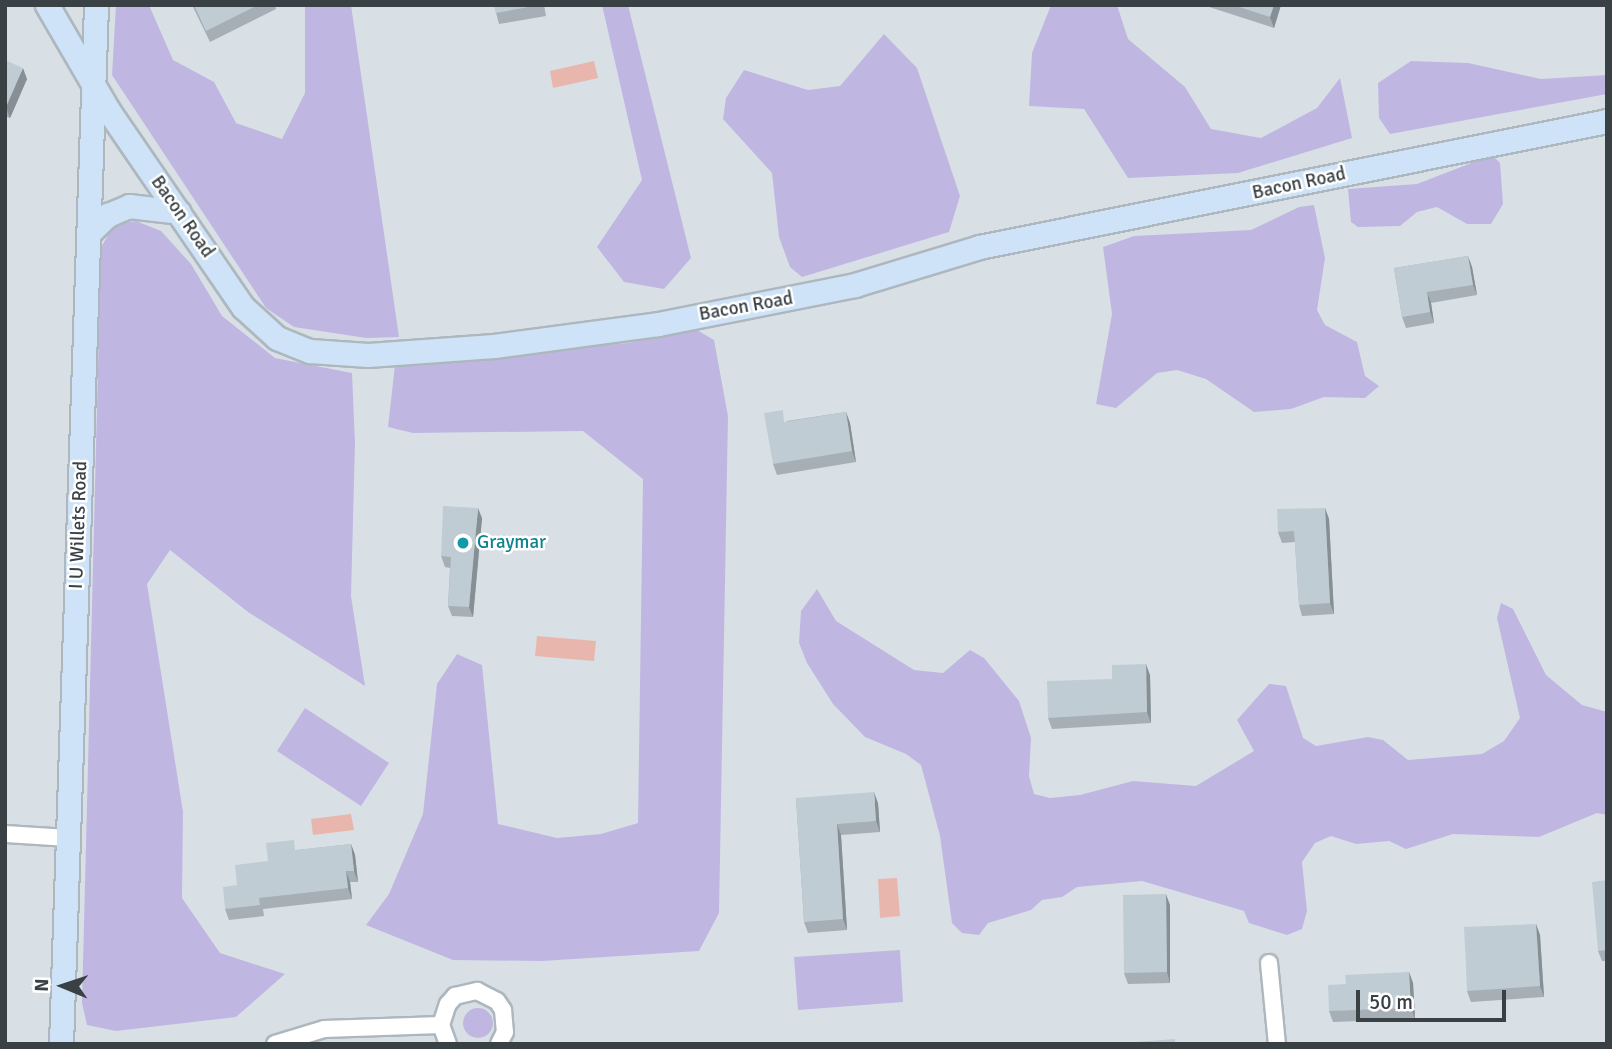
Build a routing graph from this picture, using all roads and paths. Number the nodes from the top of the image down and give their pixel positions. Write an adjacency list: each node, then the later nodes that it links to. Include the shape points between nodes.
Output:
1 (47, 5): 3 (street, Bacon Road)
2 (96, 5): 3 (street, I U Willets Road)
3 (92, 80): 5 (street, Bacon Road); 6 (street, I U Willets Road)
4 (1607, 121): 5 (street, Bacon Road, via 979,247 803,297 549,340 368,355 310,351 277,338 243,307)
5 (179, 212): 6 (street, via 129,206 108,215)
6 (88, 234): 8 (street, I U Willets Road)
7 (5, 834): 8 (street)
8 (68, 838): 11 (street, I U Willets Road)
9 (1269, 963): 15 (street)
10 (441, 1025): 12 (street, via 324,1029); 13 (street); 14 (street, via 442,1014 456,996 477,991 488,994 497,1001 506,1021)
11 (61, 1044)
12 (275, 1044)
13 (448, 1044)
14 (499, 1044)
15 (1277, 1044)

